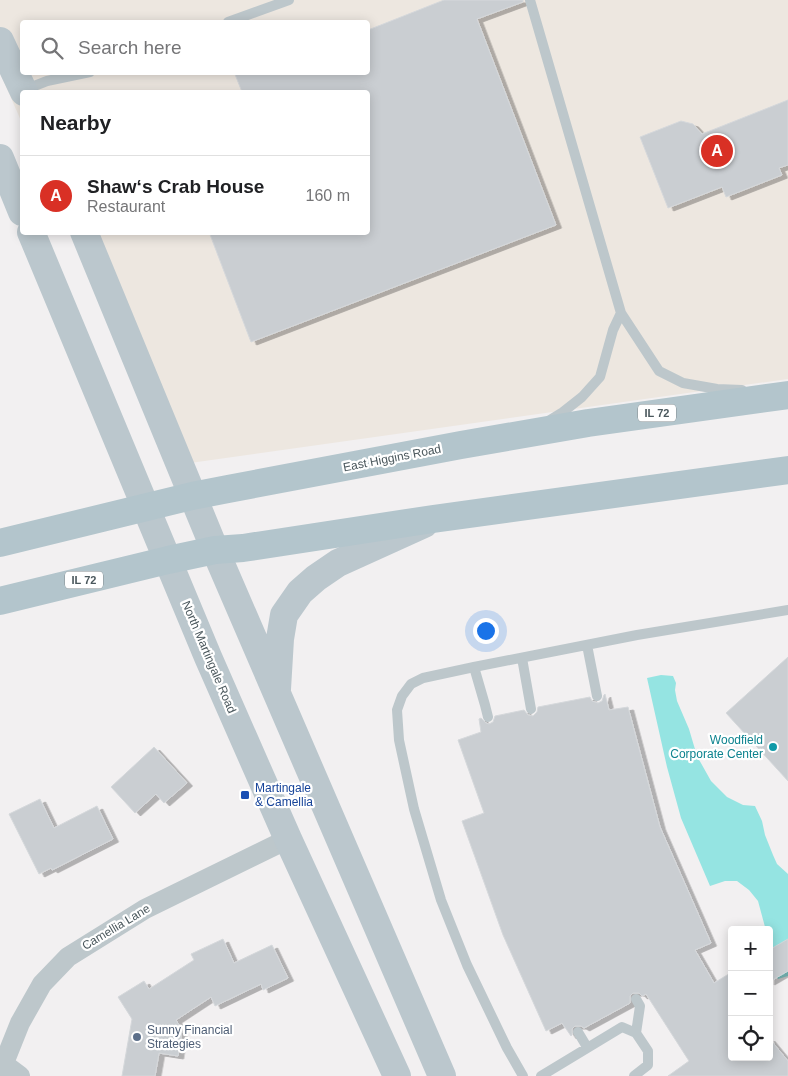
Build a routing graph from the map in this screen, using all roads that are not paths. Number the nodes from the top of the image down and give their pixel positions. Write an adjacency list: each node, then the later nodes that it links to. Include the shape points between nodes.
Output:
1 (289, 0): 3 (lane)
2 (530, 0): 12 (lane)
3 (234, 20)
4 (0, 41): 6 (street)
5 (76, 75): 7 (lane, via 47,81)
6 (23, 90)
7 (28, 90)
8 (0, 158): 9 (street)
9 (20, 207)
10 (32, 235): 17 (street, North Martingale Road)
11 (85, 235): 16 (street)
12 (621, 313): 13 (lane, via 659,371 683,384); 14 (lane, via 600,377 564,412)
13 (788, 394): 14 (main road, East Higgins Road / IL 72)
14 (526, 434): 16 (main road, East Higgins Road / IL 72)
15 (788, 470): 18 (main road, IL 72)
16 (192, 496): 17 (main road, East Higgins Road / IL 72); 20 (street)
17 (145, 508): 19 (main road, East Higgins Road / IL 72); 21 (street, North Martingale Road)
18 (433, 520): 20 (main road, IL 72); 27 (street, via 338,563 300,592 284,615)
19 (0, 543)
20 (215, 550): 21 (main road, IL 72); 27 (street)
21 (168, 560): 22 (main road, IL 72); 31 (street, North Martingale Road)
22 (0, 601)
23 (788, 610): 24 (lane)
24 (587, 645): 25 (lane); 28 (lane)
25 (522, 658): 26 (lane); 29 (lane)
26 (474, 667): 30 (lane); 40 (lane, via 423,678 411,684 397,710 399,740 414,809 442,900 467,965)
27 (277, 693): 39 (street)
28 (597, 696)
29 (531, 708)
30 (488, 717)
31 (288, 839): 36 (street, Camellia Lane, via 145,908 68,957 42,984); 38 (street, North Martingale Road)
32 (636, 999): 34 (lane, via 640,1006)
33 (578, 1032): 35 (lane)
34 (636, 1033): 35 (lane, via 622,1027); 42 (lane, via 648,1051 648,1065)
35 (587, 1048): 41 (lane)
36 (1, 1066): 37 (street)
37 (20, 1076)
38 (397, 1076)
39 (442, 1076)
40 (523, 1076)
41 (541, 1076)
42 (634, 1076)

